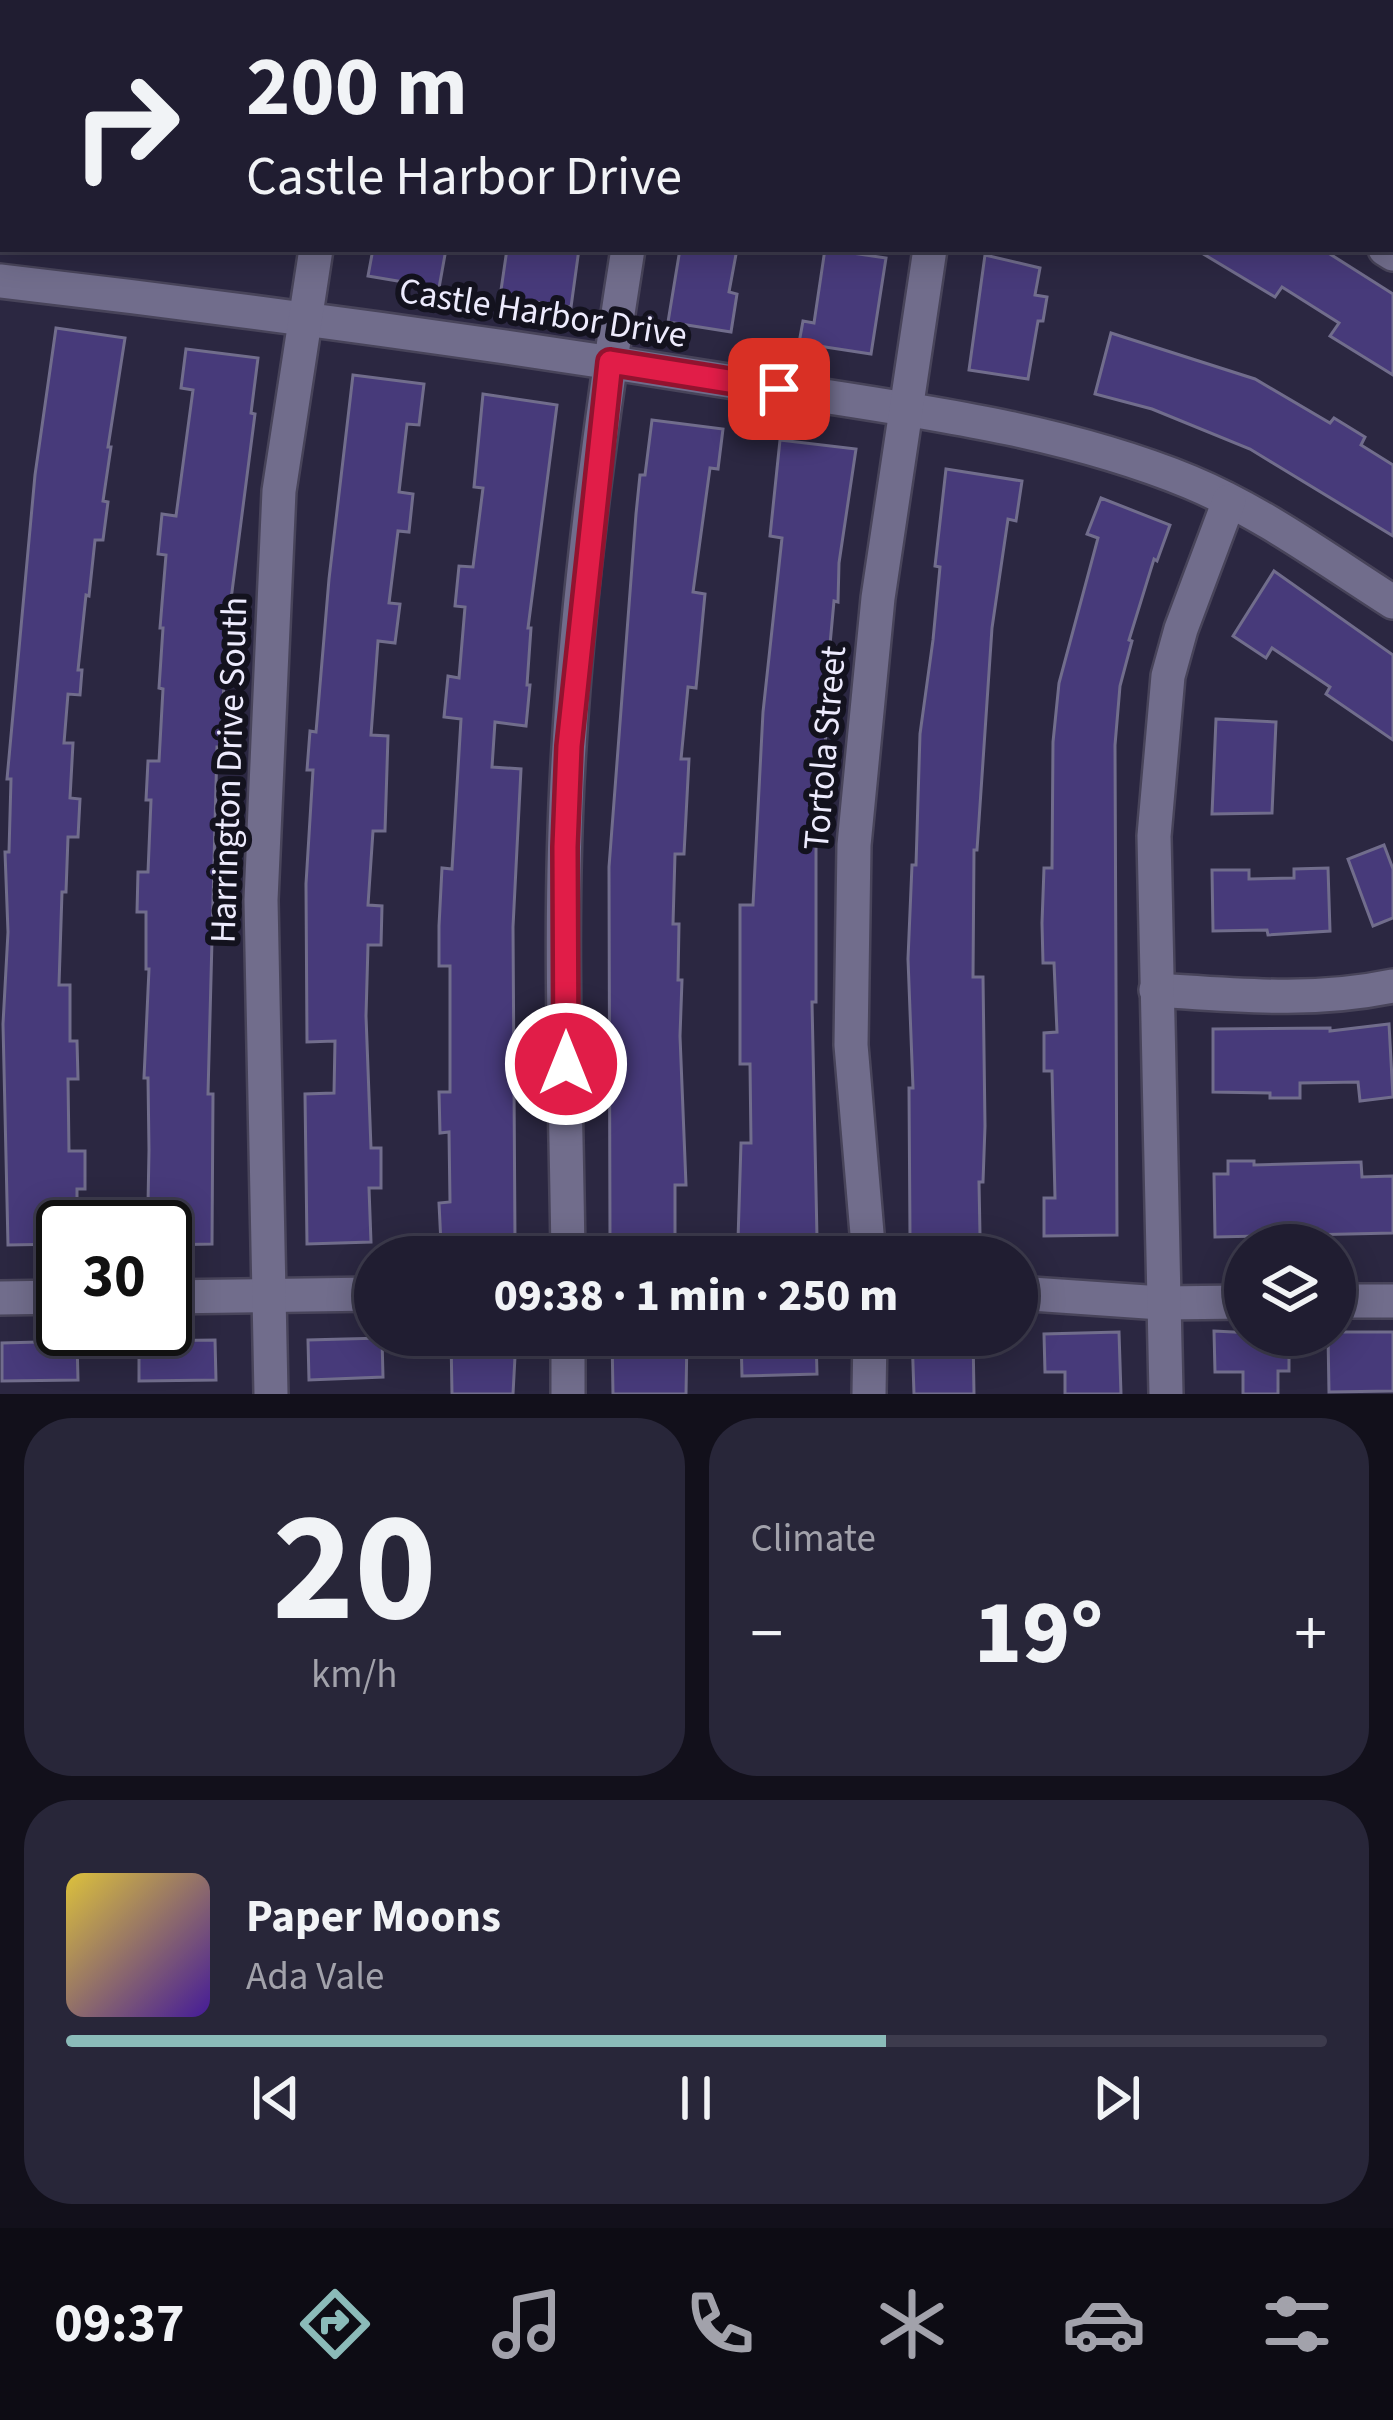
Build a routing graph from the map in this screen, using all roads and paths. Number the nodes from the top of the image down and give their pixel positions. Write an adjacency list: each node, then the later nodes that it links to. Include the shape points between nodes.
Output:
1 (316, 252): 5 (street, Harrington Drive South)
2 (628, 252): 6 (street)
3 (930, 252): 7 (street, Tortola Street)
4 (0, 281): 5 (street, Castle Harbor Drive)
5 (305, 317): 6 (street, Castle Harbor Drive); 16 (street, Harrington Drive South, via 279,491 260,900)
6 (610, 362): 7 (street, Castle Harbor Drive); 12 (street, via 569,746)
7 (906, 410): 8 (street, Castle Harbor Drive, via 1133,461); 13 (street, Tortola Street, via 854,845 851,1045)
8 (1228, 501): 9 (street, Castle Harbor Drive); 11 (street, via 1168,676 1154,836)
9 (1393, 602)
10 (1393, 986): 11 (street, via 1287,999)
11 (1156, 990): 23 (street)
12 (568, 1236)
13 (867, 1236)
14 (354, 1294): 16 (street)
15 (1038, 1294): 23 (street)
16 (270, 1296): 18 (street); 26 (street, Harrington Drive South)
17 (36, 1297): 19 (street)
18 (192, 1297)
19 (0, 1298)
20 (1356, 1301): 21 (street)
21 (1393, 1301)
22 (1224, 1302): 23 (street)
23 (1161, 1303): 29 (street)
24 (568, 1356): 27 (street)
25 (870, 1356): 28 (street)
26 (271, 1394)
27 (568, 1394)
28 (869, 1394)
29 (1166, 1394)

